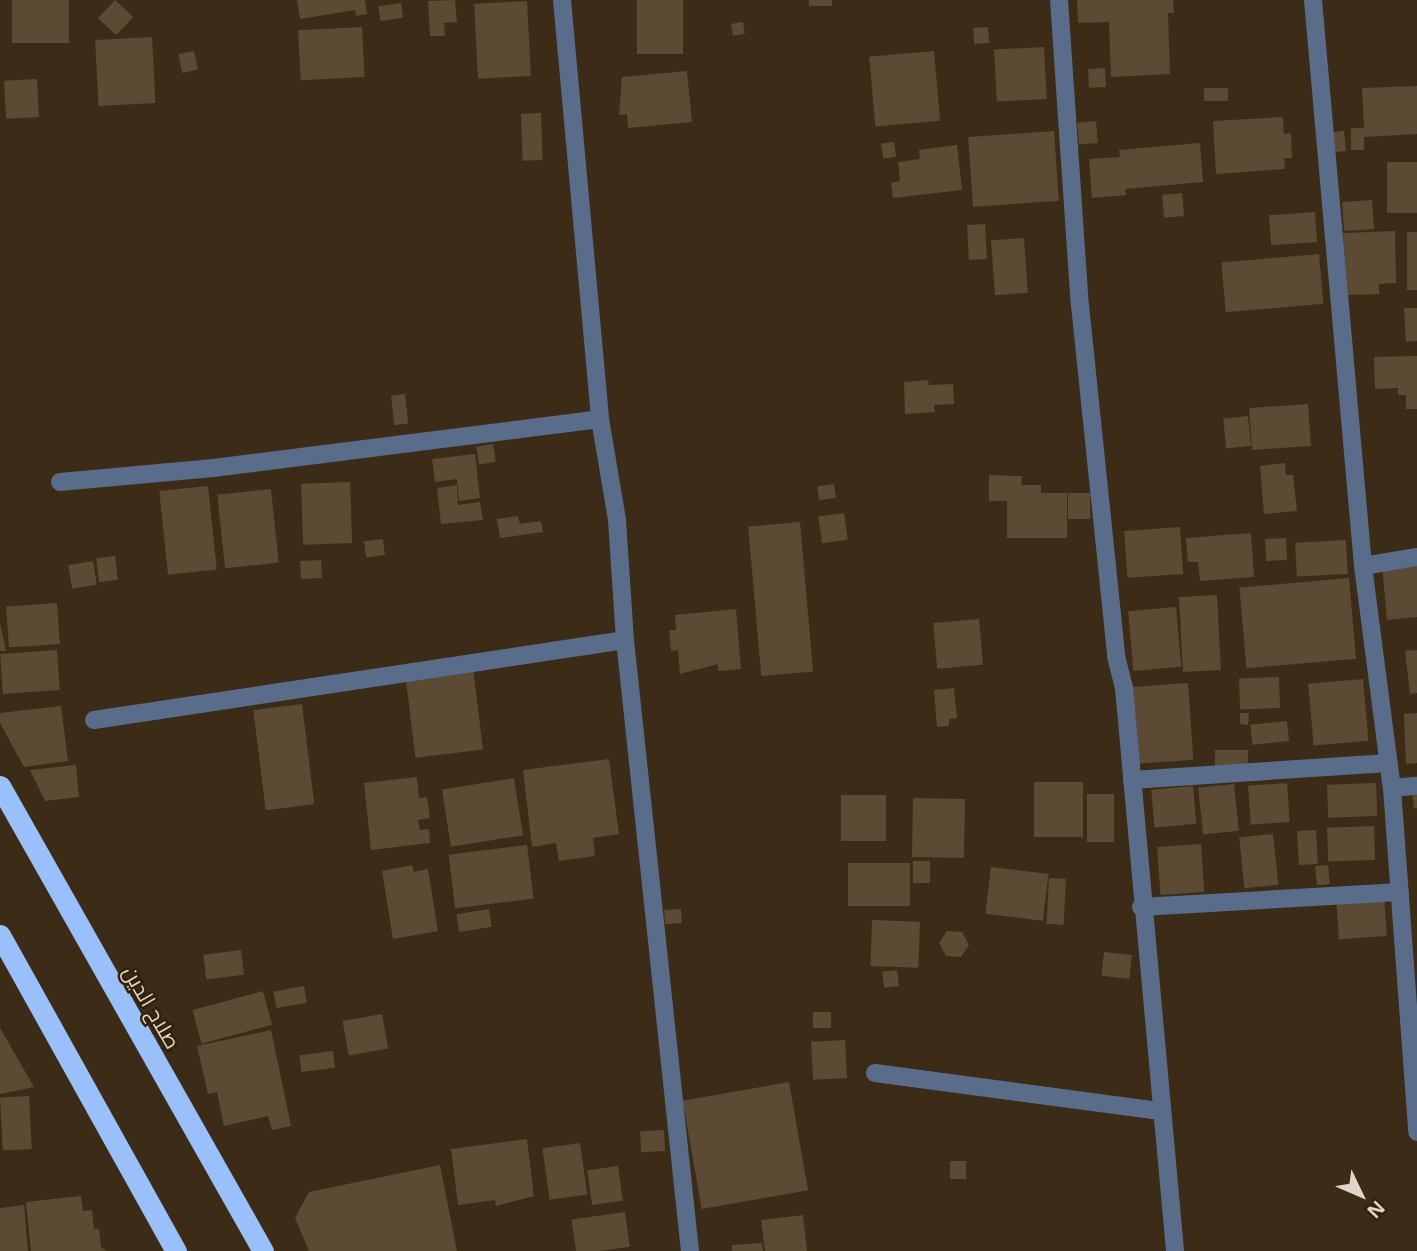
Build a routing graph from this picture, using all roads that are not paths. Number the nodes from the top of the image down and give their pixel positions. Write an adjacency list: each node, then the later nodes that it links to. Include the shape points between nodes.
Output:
1 (562, 0): 4 (lane)
2 (1059, 0): 11 (lane, via 1082,318)
3 (1313, 0): 7 (lane)
4 (600, 419): 5 (lane, via 213,468); 8 (lane, via 617,520)
5 (60, 482)
6 (1417, 557): 7 (lane)
7 (1363, 566): 10 (lane)
8 (625, 640): 9 (lane); 23 (lane)
9 (94, 720)
10 (1388, 763): 11 (lane); 14 (lane)
11 (1132, 780): 16 (lane)
12 (0, 786): 22 (highway, صلاح الدين)
13 (1417, 786): 14 (lane)
14 (1392, 788): 15 (lane)
15 (1400, 892): 16 (lane); 20 (lane)
16 (1141, 907): 19 (lane)
17 (0, 936): 21 (highway)
18 (875, 1073): 19 (lane)
19 (1160, 1111): 24 (lane)
20 (1417, 1132)
21 (176, 1251)
22 (263, 1251)
23 (690, 1251)
24 (1175, 1251)

